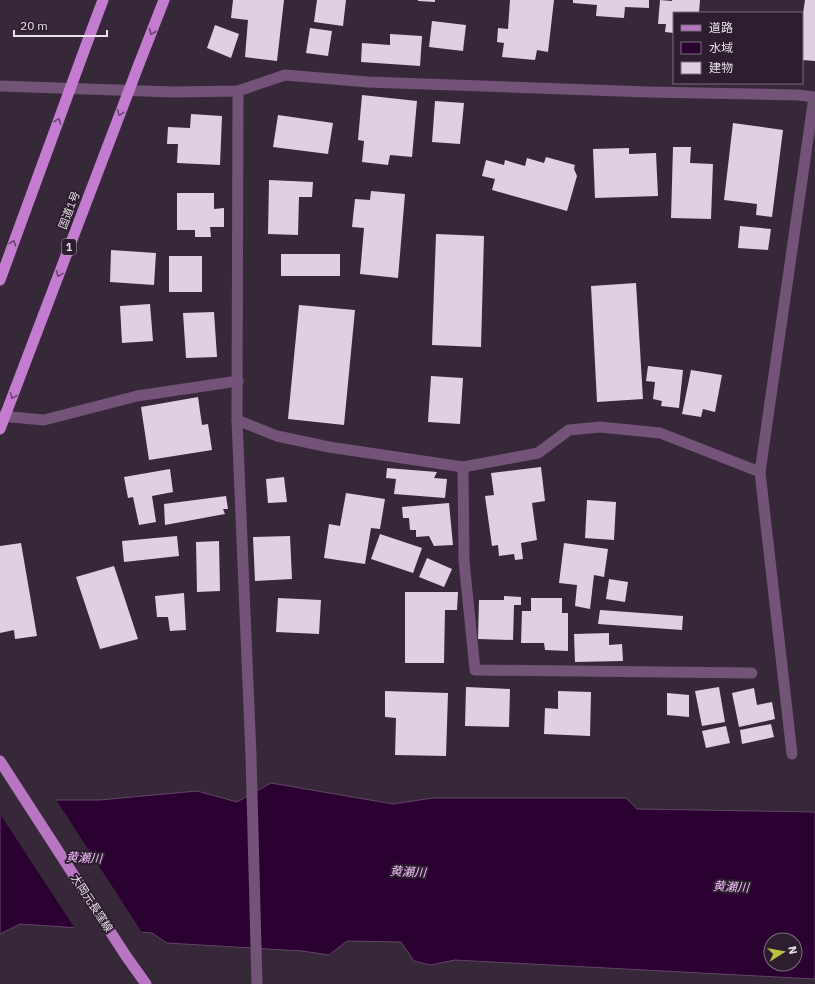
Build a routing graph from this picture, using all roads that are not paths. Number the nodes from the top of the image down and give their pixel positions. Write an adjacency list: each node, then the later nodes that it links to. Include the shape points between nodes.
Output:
1 (103, 0): 6 (highway, one-way to 1, bridge)
2 (163, 3): 10 (highway, 国道1号 / 1, one-way to 10, bridge)
3 (0, 86): 4 (street, via 174,92)
4 (238, 91): 5 (street, via 286,75 368,82); 7 (street)
5 (814, 97): 12 (street)
6 (0, 280)
7 (238, 380): 8 (street, via 137,396 44,420); 9 (street)
8 (0, 416)
9 (237, 420): 11 (street, via 277,436 329,447); 16 (street, via 251,756)
10 (0, 429)
11 (463, 467): 12 (street, via 538,453 569,430 600,427 660,433); 13 (street, via 464,561 475,670)
12 (760, 472): 14 (street)
13 (752, 673)
14 (792, 754)
15 (0, 761): 17 (main road, 大岡元長窪線)
16 (256, 979)
17 (146, 984)

